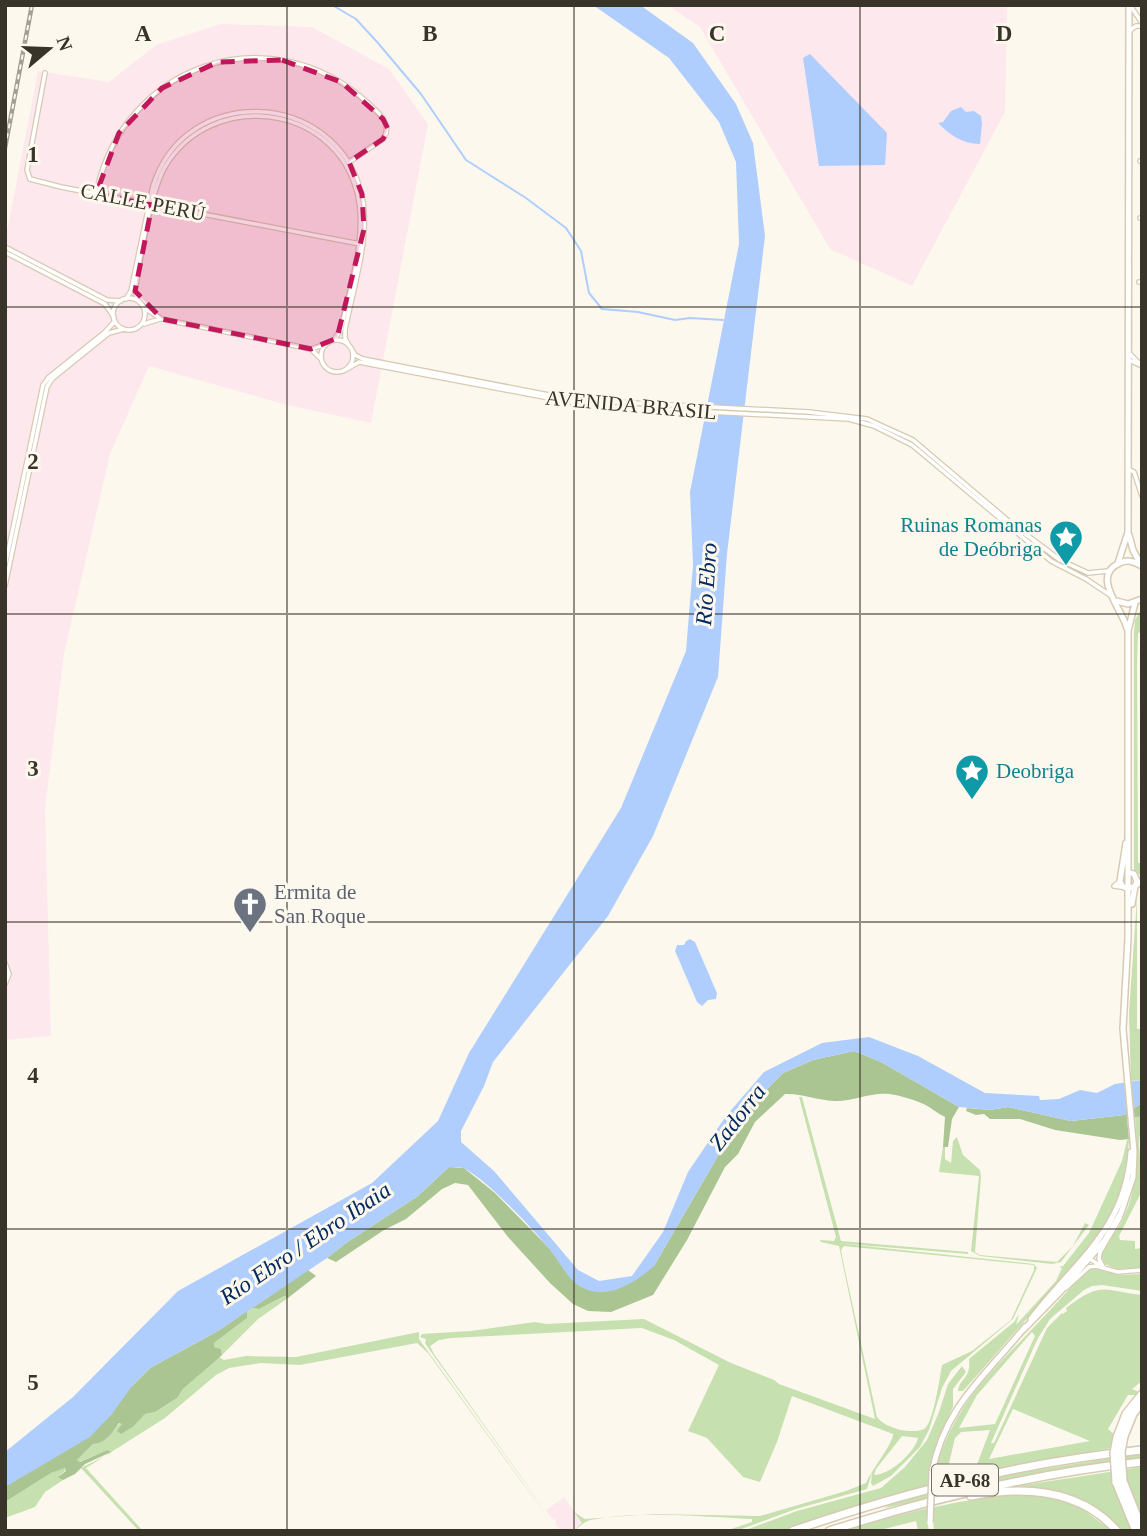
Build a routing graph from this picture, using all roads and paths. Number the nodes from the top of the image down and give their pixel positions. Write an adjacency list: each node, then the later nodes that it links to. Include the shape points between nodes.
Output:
1 (1130, 5): 2 (street); 3 (main road)
2 (1142, 24): 3 (street)
3 (1129, 31): 21 (main road)
4 (45, 74): 6 (street, CALLE PERÚ, via 27,176 35,182)
5 (349, 162): 6 (street, via 387,134 386,124 368,103 341,82 303,65 272,58 238,59 189,72 143,103 112,146); 7 (street, via 330,140 303,122 271,112 235,113 206,123 180,142 159,171); 8 (street, via 364,204)
6 (96, 194): 7 (street, CALLE PERÚ)
7 (150, 204): 8 (street, CALLE PERÚ); 8 (street, via 166,166 191,138 224,120 271,116 314,133 343,162 359,202); 10 (street, via 131,291); 11 (street, via 135,291)
8 (360, 244): 17 (street, via 341,329); 19 (street, via 345,330)
9 (5, 250): 10 (street, via 107,300); 13 (street, via 105,304)
10 (124, 300): 11 (street); 13 (street, via 115,307)
11 (139, 302): 12 (street)
12 (144, 308): 14 (street); 15 (street)
13 (114, 318): 16 (street); 32 (street, via 43,385)
14 (162, 319): 15 (street); 20 (street)
15 (142, 324): 16 (street, via 134,330)
16 (124, 329): 35 (street, via 109,333 47,387)
17 (334, 340): 18 (street); 19 (street)
18 (326, 344): 20 (street); 22 (street)
19 (350, 346): 23 (street, via 360,358); 25 (street, via 352,362)
20 (311, 349): 22 (street)
21 (1129, 356): 24 (street, via 1132,364); 26 (main road)
22 (321, 359): 25 (street, via 336,372)
23 (390, 366): 25 (street, via 359,362); 29 (street, AVENIDA BRASIL, via 591,406 849,419 912,445)
24 (1142, 366): 26 (street)
25 (347, 369)
26 (1129, 370): 27 (main road)
27 (1128, 469): 28 (street, via 1134,472); 30 (main road)
28 (1142, 496)
29 (1011, 525): 34 (street, via 1060,560 1091,574); 36 (street, via 1051,561)
30 (1128, 532): 31 (main road); 33 (main road)
31 (1118, 564): 33 (main road, via 1130,561); 34 (main road)
32 (5, 566)
33 (1142, 566)
34 (1110, 570): 36 (main road, via 1106,583)
35 (5, 586)
36 (1113, 598): 38 (main road); 39 (main road)
37 (1142, 599): 38 (main road)
38 (1135, 603): 39 (main road)
39 (1128, 631): 40 (main road)
40 (1128, 830): 41 (main road); 43 (main road)
41 (1128, 872): 42 (main road); 43 (main road); 46 (main road)
42 (1136, 876): 44 (main road); 45 (main road)
43 (1120, 879): 46 (main road)
44 (1142, 881): 45 (main road)
45 (1135, 886): 46 (main road); 47 (main road)
46 (1126, 888): 47 (main road)
47 (1128, 938): 50 (main road, via 1123,1010)
48 (5, 963): 49 (street, via 9,974)
49 (5, 984)
50 (1133, 1141): 51 (main road, via 1133,1177); 52 (main road, via 1125,1189)
51 (1121, 1213): 53 (main road); 55 (street, via 1100,1252)
52 (1106, 1230): 53 (street); 57 (main road)
53 (1090, 1259): 54 (street); 55 (street); 57 (main road)
54 (1096, 1266): 55 (street); 57 (street, via 1086,1268)
55 (1104, 1268): 56 (street)
56 (1142, 1270)
57 (1060, 1289): 68 (main road, bridge, via 975,1382 945,1430 932,1472)
58 (1142, 1394): 60 (highway, via 1126,1414)
59 (1142, 1402): 60 (highway)
60 (1121, 1436): 63 (highway, bridge)
61 (1142, 1449): 66 (highway, AP-68, via 964,1480)
62 (1142, 1462): 64 (highway, AP-68)
63 (1120, 1482): 65 (highway); 70 (highway)
64 (953, 1497): 67 (highway, AP-68); 69 (highway, via 1011,1490 1050,1493 1082,1504)
65 (1142, 1529)
66 (792, 1531)
67 (829, 1531)
68 (931, 1531)
69 (1116, 1531)
70 (1136, 1531)

